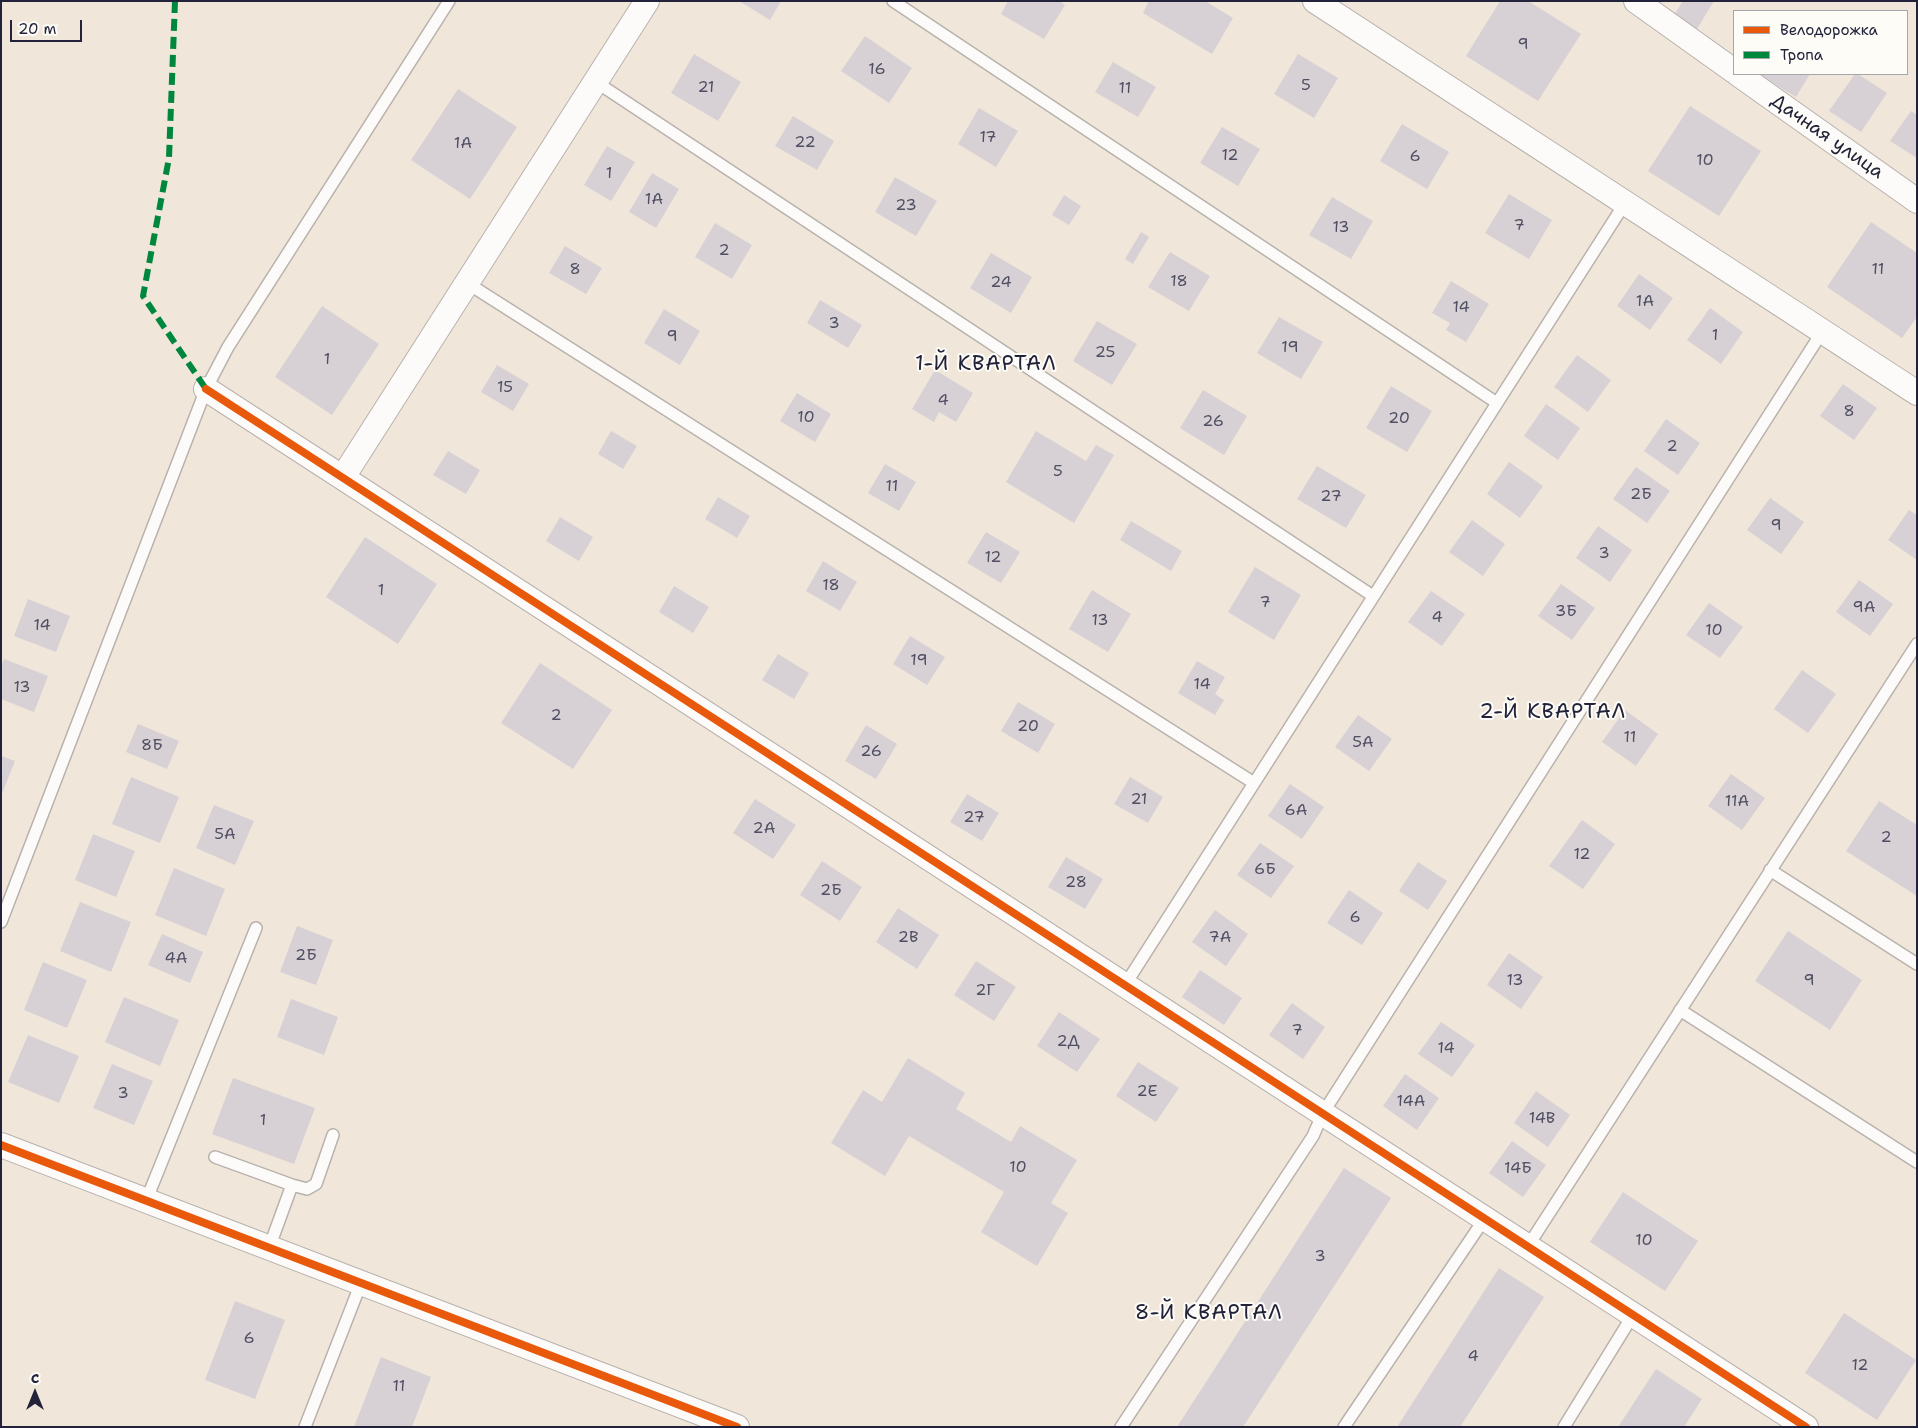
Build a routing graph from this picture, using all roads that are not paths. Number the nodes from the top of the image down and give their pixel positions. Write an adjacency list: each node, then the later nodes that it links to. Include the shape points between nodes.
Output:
1 (450, 1): 13 (lane, via 228,347)
2 (648, 1): 8 (street)
3 (893, 1): 15 (lane)
4 (1315, 1): 10 (street)
5 (1636, 1): 6 (street)
6 (1733, 70)
7 (1739, 75): 9 (street, Дачная улица)
8 (596, 82): 11 (street); 17 (lane)
9 (1917, 201)
10 (1625, 203): 12 (street); 15 (lane)
11 (467, 283): 16 (street); 19 (lane)
12 (1822, 332): 14 (street); 26 (lane)
13 (206, 389): 16 (street); 21 (lane)
14 (1917, 393)
15 (1496, 404): 17 (lane)
16 (343, 477): 24 (street)
17 (1373, 596): 19 (lane)
18 (1917, 644): 20 (lane)
19 (1254, 783): 24 (lane)
20 (1770, 870): 23 (lane); 25 (lane)
21 (1, 922)
22 (256, 928): 32 (lane)
23 (1917, 964)
24 (1125, 985): 26 (street)
25 (1680, 1010): 30 (lane); 34 (lane)
26 (1323, 1113): 33 (street); 41 (lane, via 1307,1144)
27 (333, 1135): 31 (lane, via 316,1184 307,1189)
28 (1, 1145): 32 (street)
29 (214, 1157): 31 (lane)
30 (1917, 1162)
31 (292, 1185): 35 (lane)
32 (146, 1201): 35 (street)
33 (1485, 1218): 34 (street); 42 (lane)
34 (1528, 1246): 37 (street)
35 (269, 1248): 36 (street)
36 (361, 1283): 39 (lane); 40 (street)
37 (1633, 1315): 38 (street); 43 (lane)
38 (1793, 1423)
39 (306, 1427)
40 (737, 1427)
41 (1121, 1427)
42 (1344, 1427)
43 (1564, 1427)

